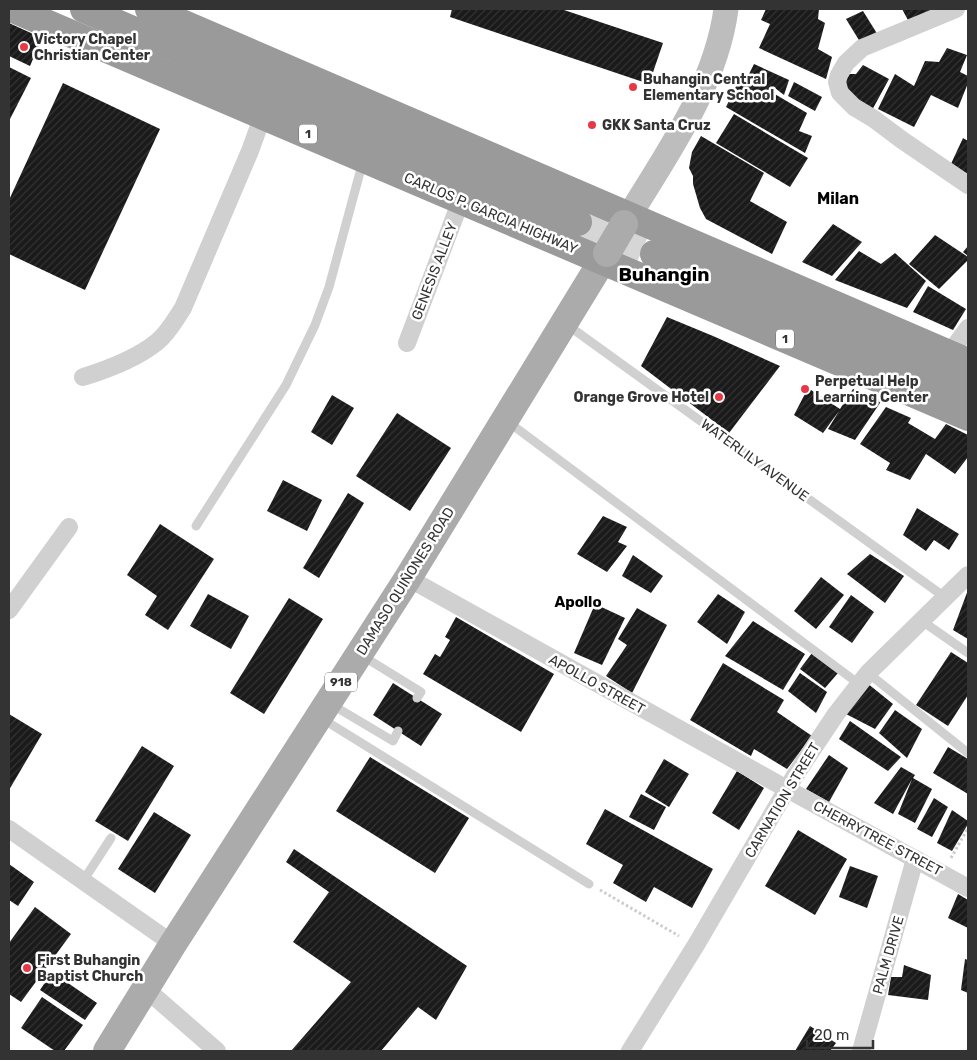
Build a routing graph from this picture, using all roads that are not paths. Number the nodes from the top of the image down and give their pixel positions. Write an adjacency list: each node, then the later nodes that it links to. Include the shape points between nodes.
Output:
1 (13, 9): 6 (highway, CARLOS P. GARCIA HIGHWAY / 1)
2 (84, 9): 11 (highway, CARLOS P. GARCIA HIGHWAY / 1)
3 (149, 9): 10 (highway)
4 (726, 9): 10 (main road, via 701,92)
5 (956, 9): 8 (street, via 862,48 846,62 837,82 838,91 854,107)
6 (262, 115): 7 (highway, CARLOS P. GARCIA HIGHWAY / 1); 18 (street, via 183,308 171,328 142,352)
7 (364, 158): 9 (highway, CARLOS P. GARCIA HIGHWAY / 1); 22 (lane, via 316,325 286,385)
8 (968, 185)
9 (461, 200): 13 (highway, CARLOS P. GARCIA HIGHWAY / 1); 16 (street, GENESIS ALLEY)
10 (626, 220): 13 (main road, 918, bridge); 17 (highway)
11 (578, 222)
12 (654, 254): 19 (highway, 1)
13 (604, 256): 14 (main road, DAMASO QUIÑONES ROAD / 918); 20 (highway, CARLOS P. GARCIA HIGHWAY / 1)
14 (564, 322): 21 (main road, DAMASO QUIÑONES ROAD / 918); 26 (lane, WATERLILY AVENUE)
15 (968, 328): 17 (street)
16 (407, 343)
17 (959, 358)
18 (83, 377)
19 (968, 390)
20 (968, 417)
21 (505, 419): 25 (main road, DAMASO QUIÑONES ROAD / 918); 31 (lane)
22 (196, 526)
23 (69, 527): 27 (street)
24 (968, 575): 26 (street, CARNATION STREET)
25 (408, 578): 30 (main road, DAMASO QUIÑONES ROAD / 918); 36 (street, APOLLO STREET)
26 (946, 598): 28 (street, CARNATION STREET)
27 (9, 610)
28 (922, 621): 29 (lane); 31 (street, CARNATION STREET)
29 (968, 653)
30 (359, 654): 32 (lane, via 421,692); 33 (main road, DAMASO QUIÑONES ROAD / 918)
31 (863, 679): 35 (lane); 36 (street, CARNATION STREET)
32 (417, 698)
33 (323, 709): 34 (lane, via 393,741); 41 (lane); 43 (main road, DAMASO QUIÑONES ROAD / 918)
34 (398, 731)
35 (968, 753)
36 (787, 789): 39 (street, CHERRYTREE STREET); 47 (street, CARNATION STREET)
37 (9, 828): 40 (street)
38 (111, 838): 40 (lane)
39 (915, 859): 42 (street, CHERRYTREE STREET); 48 (street, PALM DRIVE)
40 (83, 881): 43 (street)
41 (589, 884)
42 (968, 888)
43 (173, 944): 44 (main road, DAMASO QUIÑONES ROAD / 918)
44 (146, 989): 45 (main road, DAMASO QUIÑONES ROAD / 918); 46 (street)
45 (107, 1051)
46 (217, 1051)
47 (630, 1051)
48 (860, 1051)

